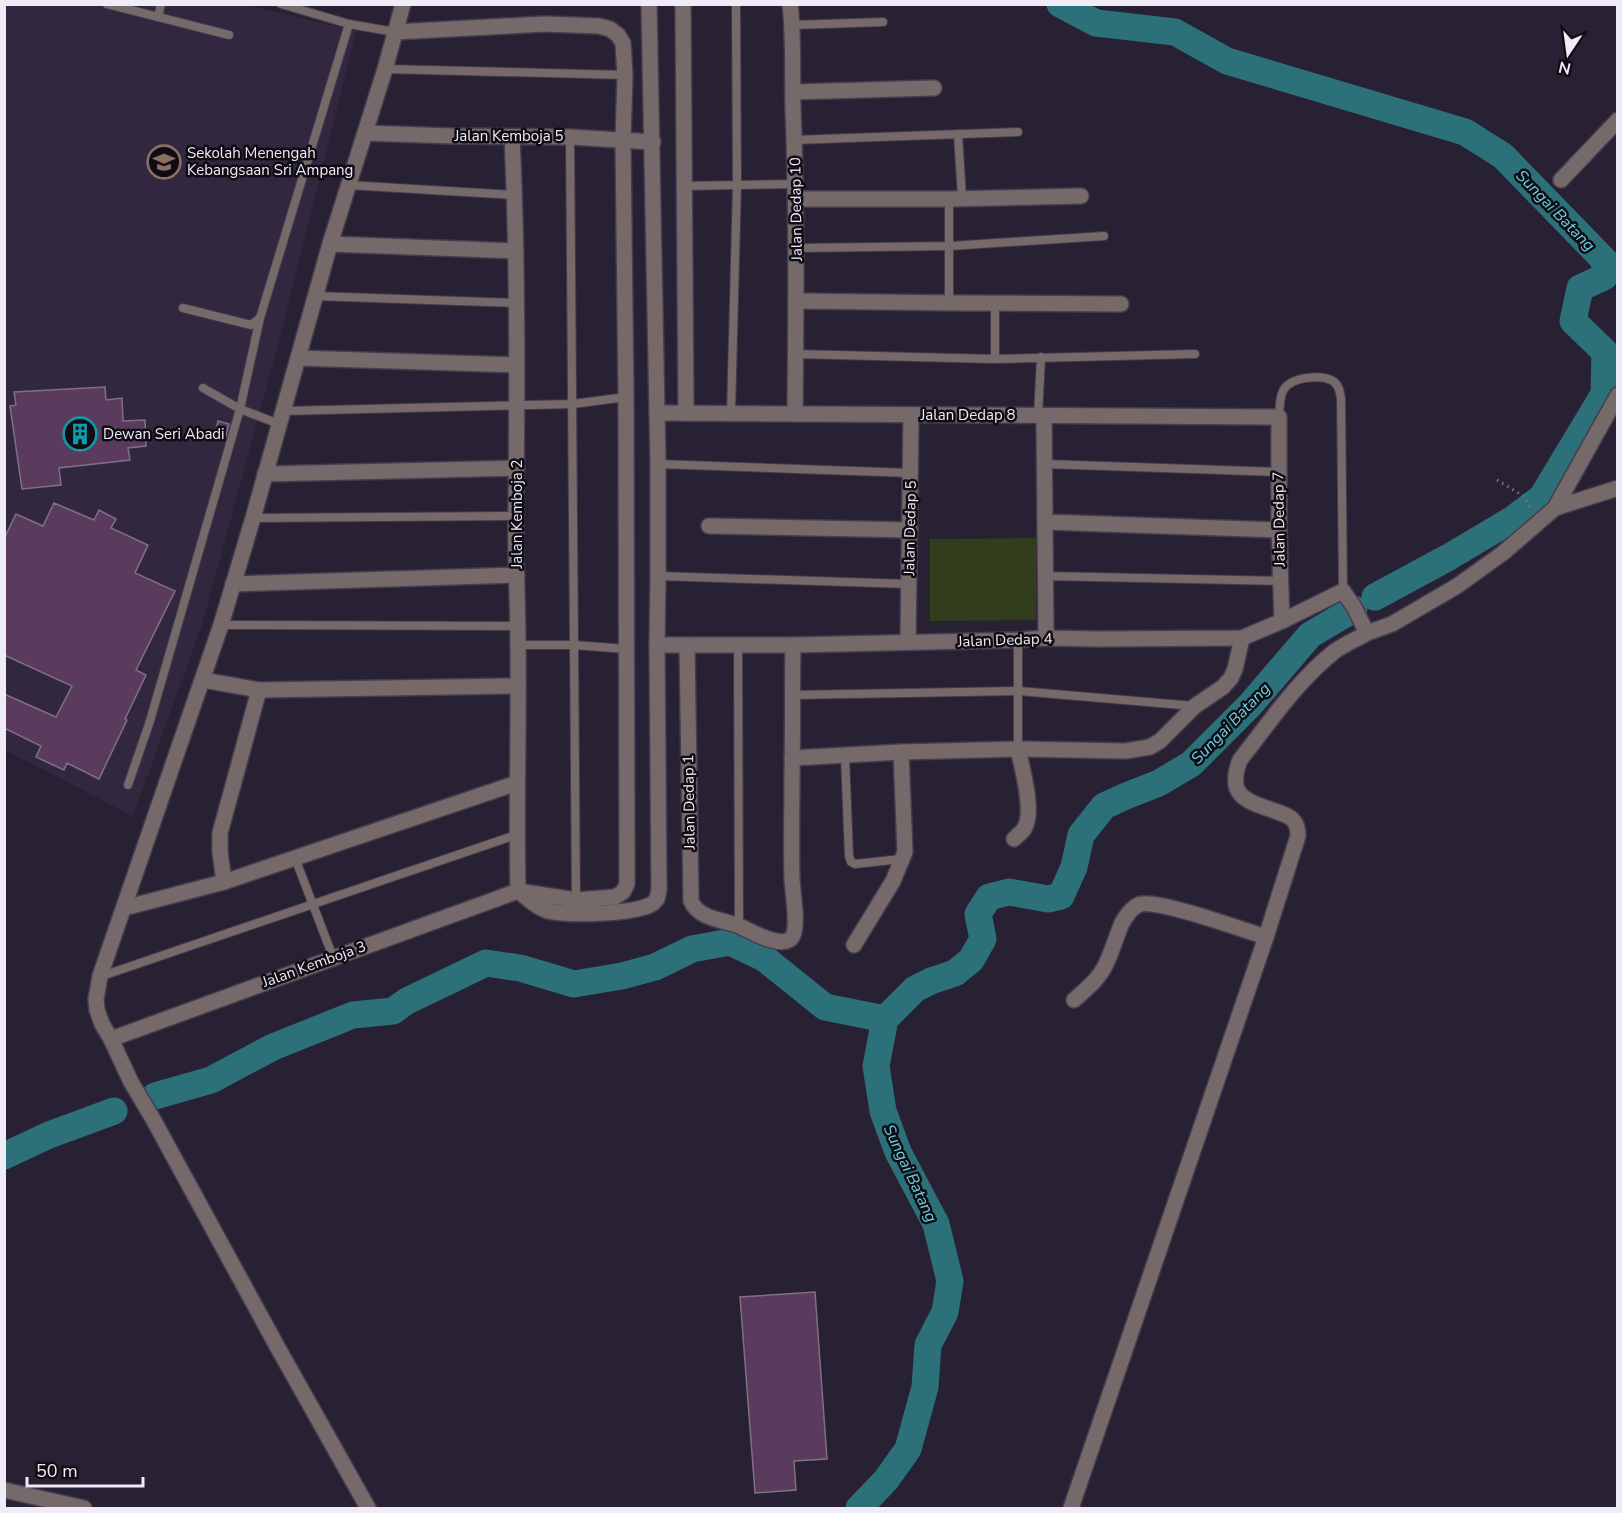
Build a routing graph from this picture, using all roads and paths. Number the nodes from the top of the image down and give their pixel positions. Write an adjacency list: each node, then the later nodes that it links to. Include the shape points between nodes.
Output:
1 (107, 4): 9 (lane)
2 (161, 4): 9 (lane)
3 (280, 4): 11 (lane)
4 (403, 4): 13 (street)
5 (649, 4): 27 (street)
6 (683, 4): 32 (street)
7 (736, 4): 31 (lane)
8 (790, 4): 12 (street, Jalan Dedap 10)
9 (158, 17): 14 (lane)
10 (883, 22): 12 (lane)
11 (350, 24): 13 (lane); 49 (lane)
12 (793, 25): 18 (street, Jalan Dedap 10)
13 (395, 32): 15 (street); 16 (street, via 545,24 599,26 610,29 623,44)
14 (229, 35)
15 (385, 69): 16 (lane); 21 (street)
16 (625, 75): 25 (street)
17 (934, 88): 18 (street)
18 (793, 92): 26 (street, Jalan Dedap 10)
19 (1617, 120): 28 (street)
20 (1018, 132): 22 (lane)
21 (365, 133): 24 (street, Jalan Kemboja 5); 30 (street)
22 (958, 134): 26 (lane); 36 (lane)
23 (570, 136): 24 (street, Jalan Kemboja 5); 25 (street, Jalan Kemboja 5); 59 (lane)
24 (512, 137): 33 (street, Jalan Kemboja 2)
25 (623, 140): 27 (street, Jalan Kemboja 5); 58 (street)
26 (794, 140): 29 (street, Jalan Dedap 10)
27 (653, 142): 62 (street)
28 (1561, 180)
29 (795, 184): 31 (lane); 35 (street, Jalan Dedap 10)
30 (348, 185): 33 (lane); 38 (street)
31 (737, 185): 32 (lane); 64 (lane)
32 (684, 186): 63 (street)
33 (515, 195): 41 (street, Jalan Kemboja 2)
34 (1081, 196): 36 (street)
35 (796, 199): 36 (street); 40 (street, Jalan Dedap 10)
36 (956, 199): 39 (lane)
37 (1104, 236): 39 (lane)
38 (330, 244): 41 (street); 42 (street)
39 (950, 246): 40 (lane); 44 (lane)
40 (797, 248): 43 (street, Jalan Dedap 10)
41 (516, 251): 45 (street, Jalan Kemboja 2)
42 (314, 296): 45 (lane); 53 (street)
43 (796, 301): 44 (street); 50 (street, Jalan Dedap 10)
44 (949, 302): 46 (street)
45 (516, 303): 55 (street, Jalan Kemboja 2)
46 (995, 304): 47 (street); 54 (lane)
47 (1120, 304)
48 (183, 308): 49 (lane, via 251,325)
49 (260, 318): 61 (lane)
50 (795, 354): 54 (lane); 65 (street, Jalan Dedap 10)
51 (1195, 354): 52 (lane)
52 (1041, 357): 54 (lane); 67 (lane)
53 (298, 358): 55 (street); 69 (street)
54 (995, 359)
55 (516, 365): 60 (street, Jalan Kemboja 2)
56 (203, 388): 61 (lane)
57 (1617, 395): 78 (street)
58 (626, 397): 59 (lane); 107 (street)
59 (573, 404): 60 (lane); 103 (lane)
60 (516, 406): 69 (lane); 72 (street, Jalan Kemboja 2)
61 (240, 410): 69 (lane); 119 (lane)
62 (657, 413): 63 (street, Jalan Dedap 8); 70 (street)
63 (686, 413): 64 (street, Jalan Dedap 8)
64 (731, 414): 65 (street, Jalan Dedap 8)
65 (795, 414): 66 (street, Jalan Dedap 8)
66 (911, 415): 67 (street, Jalan Dedap 8); 74 (street, Jalan Dedap 5)
67 (1041, 416): 68 (street, Jalan Dedap 8); 71 (street)
68 (1280, 417): 73 (street, Jalan Dedap 7); 92 (lane, via 1282,393 1294,380 1322,379 1332,381 1338,388)
69 (280, 418): 75 (street)
70 (658, 464): 74 (lane); 87 (street)
71 (1045, 465): 73 (lane); 82 (street)
72 (517, 468): 75 (street); 80 (street, Jalan Kemboja 2)
73 (1279, 472): 85 (street, Jalan Dedap 7)
74 (910, 473): 84 (street, Jalan Dedap 5)
75 (265, 474): 81 (street)
76 (1497, 480): 79 (path, via 1525,497)
77 (1617, 488): 78 (street)
78 (1555, 508): 96 (street, via 1457,586 1392,624)
79 (1533, 515)
80 (516, 516): 81 (lane); 86 (street, Jalan Kemboja 2)
81 (254, 518): 90 (street)
82 (1045, 522): 85 (street); 88 (street)
83 (709, 526): 84 (street)
84 (910, 530): 91 (street, Jalan Dedap 5)
85 (1279, 530): 89 (street, Jalan Dedap 7)
86 (517, 575): 90 (street); 95 (street, Jalan Kemboja 2)
87 (658, 576): 91 (lane); 104 (street)
88 (1046, 576): 89 (lane); 97 (street)
89 (1280, 581): 93 (street, Jalan Dedap 7)
90 (233, 584): 94 (street)
91 (909, 584): 100 (street, Jalan Dedap 5)
92 (1344, 591): 93 (street, Jalan Dedap 4); 96 (street)
93 (1282, 621): 98 (street, Jalan Dedap 4)
94 (220, 625): 95 (lane); 108 (street)
95 (518, 626): 102 (street, Jalan Kemboja 2)
96 (1367, 633): 130 (street, via 1337,650 1300,684 1237,768 1236,785 1246,801 1285,814 1298,827 1295,849)
97 (1046, 638): 98 (street, Jalan Dedap 4); 99 (street, Jalan Dedap 4)
98 (1242, 638): 113 (street, via 1231,678)
99 (1018, 640): 100 (street, Jalan Dedap 4); 111 (lane)
100 (908, 642): 106 (street, Jalan Dedap 4)
101 (738, 644): 105 (street, Jalan Dedap 4); 106 (street, Jalan Dedap 4); 129 (lane)
102 (518, 645): 103 (lane); 109 (street, Jalan Kemboja 2)
103 (573, 645): 107 (lane); 126 (lane)
104 (657, 645): 105 (street, Jalan Dedap 4); 125 (street, via 657,899 649,906 623,911 578,914 548,911)
105 (687, 645): 129 (street, Jalan Dedap 1, via 691,901 700,914)
106 (793, 645): 112 (street)
107 (627, 649): 126 (street, via 627,884 615,897)
108 (203, 680): 110 (street); 128 (street)
109 (518, 686): 110 (street); 118 (street, Jalan Kemboja 2)
110 (259, 690): 124 (street, via 220,833)
111 (1018, 691): 112 (lane); 113 (lane); 114 (lane)
112 (791, 695): 117 (street)
113 (1195, 706): 114 (street, via 1150,747 1126,751)
114 (1018, 749): 115 (street); 121 (street, via 1029,816)
115 (901, 752): 116 (street); 123 (street, via 906,846)
116 (845, 756): 117 (street); 123 (lane, via 851,862)
117 (792, 759): 129 (street, Jalan Dedap 1, via 794,932 790,940 779,941)
118 (518, 783): 120 (street, Jalan Kemboja 2); 122 (street)
119 (128, 785)
120 (516, 835): 125 (street, Jalan Kemboja 2); 127 (lane)
121 (1014, 839)
122 (296, 858): 124 (street); 127 (lane)
123 (903, 859): 131 (street)
124 (224, 882): 128 (street)
125 (518, 891): 126 (street); 132 (street, Jalan Kemboja 3)
126 (576, 900)
127 (312, 903): 132 (lane); 133 (lane)
128 (124, 908): 133 (street)
129 (739, 926)
130 (1266, 937): 134 (street, via 1178,910 1140,904 1123,921 1100,974); 139 (street)
131 (854, 945)
132 (333, 957): 135 (street, Jalan Kemboja 3)
133 (100, 976): 135 (street, via 97,1010)
134 (1074, 1000)
135 (111, 1039): 138 (street, via 130,1082)
136 (4, 1490): 137 (street)
137 (84, 1509)
138 (368, 1509)
139 (1071, 1509)

